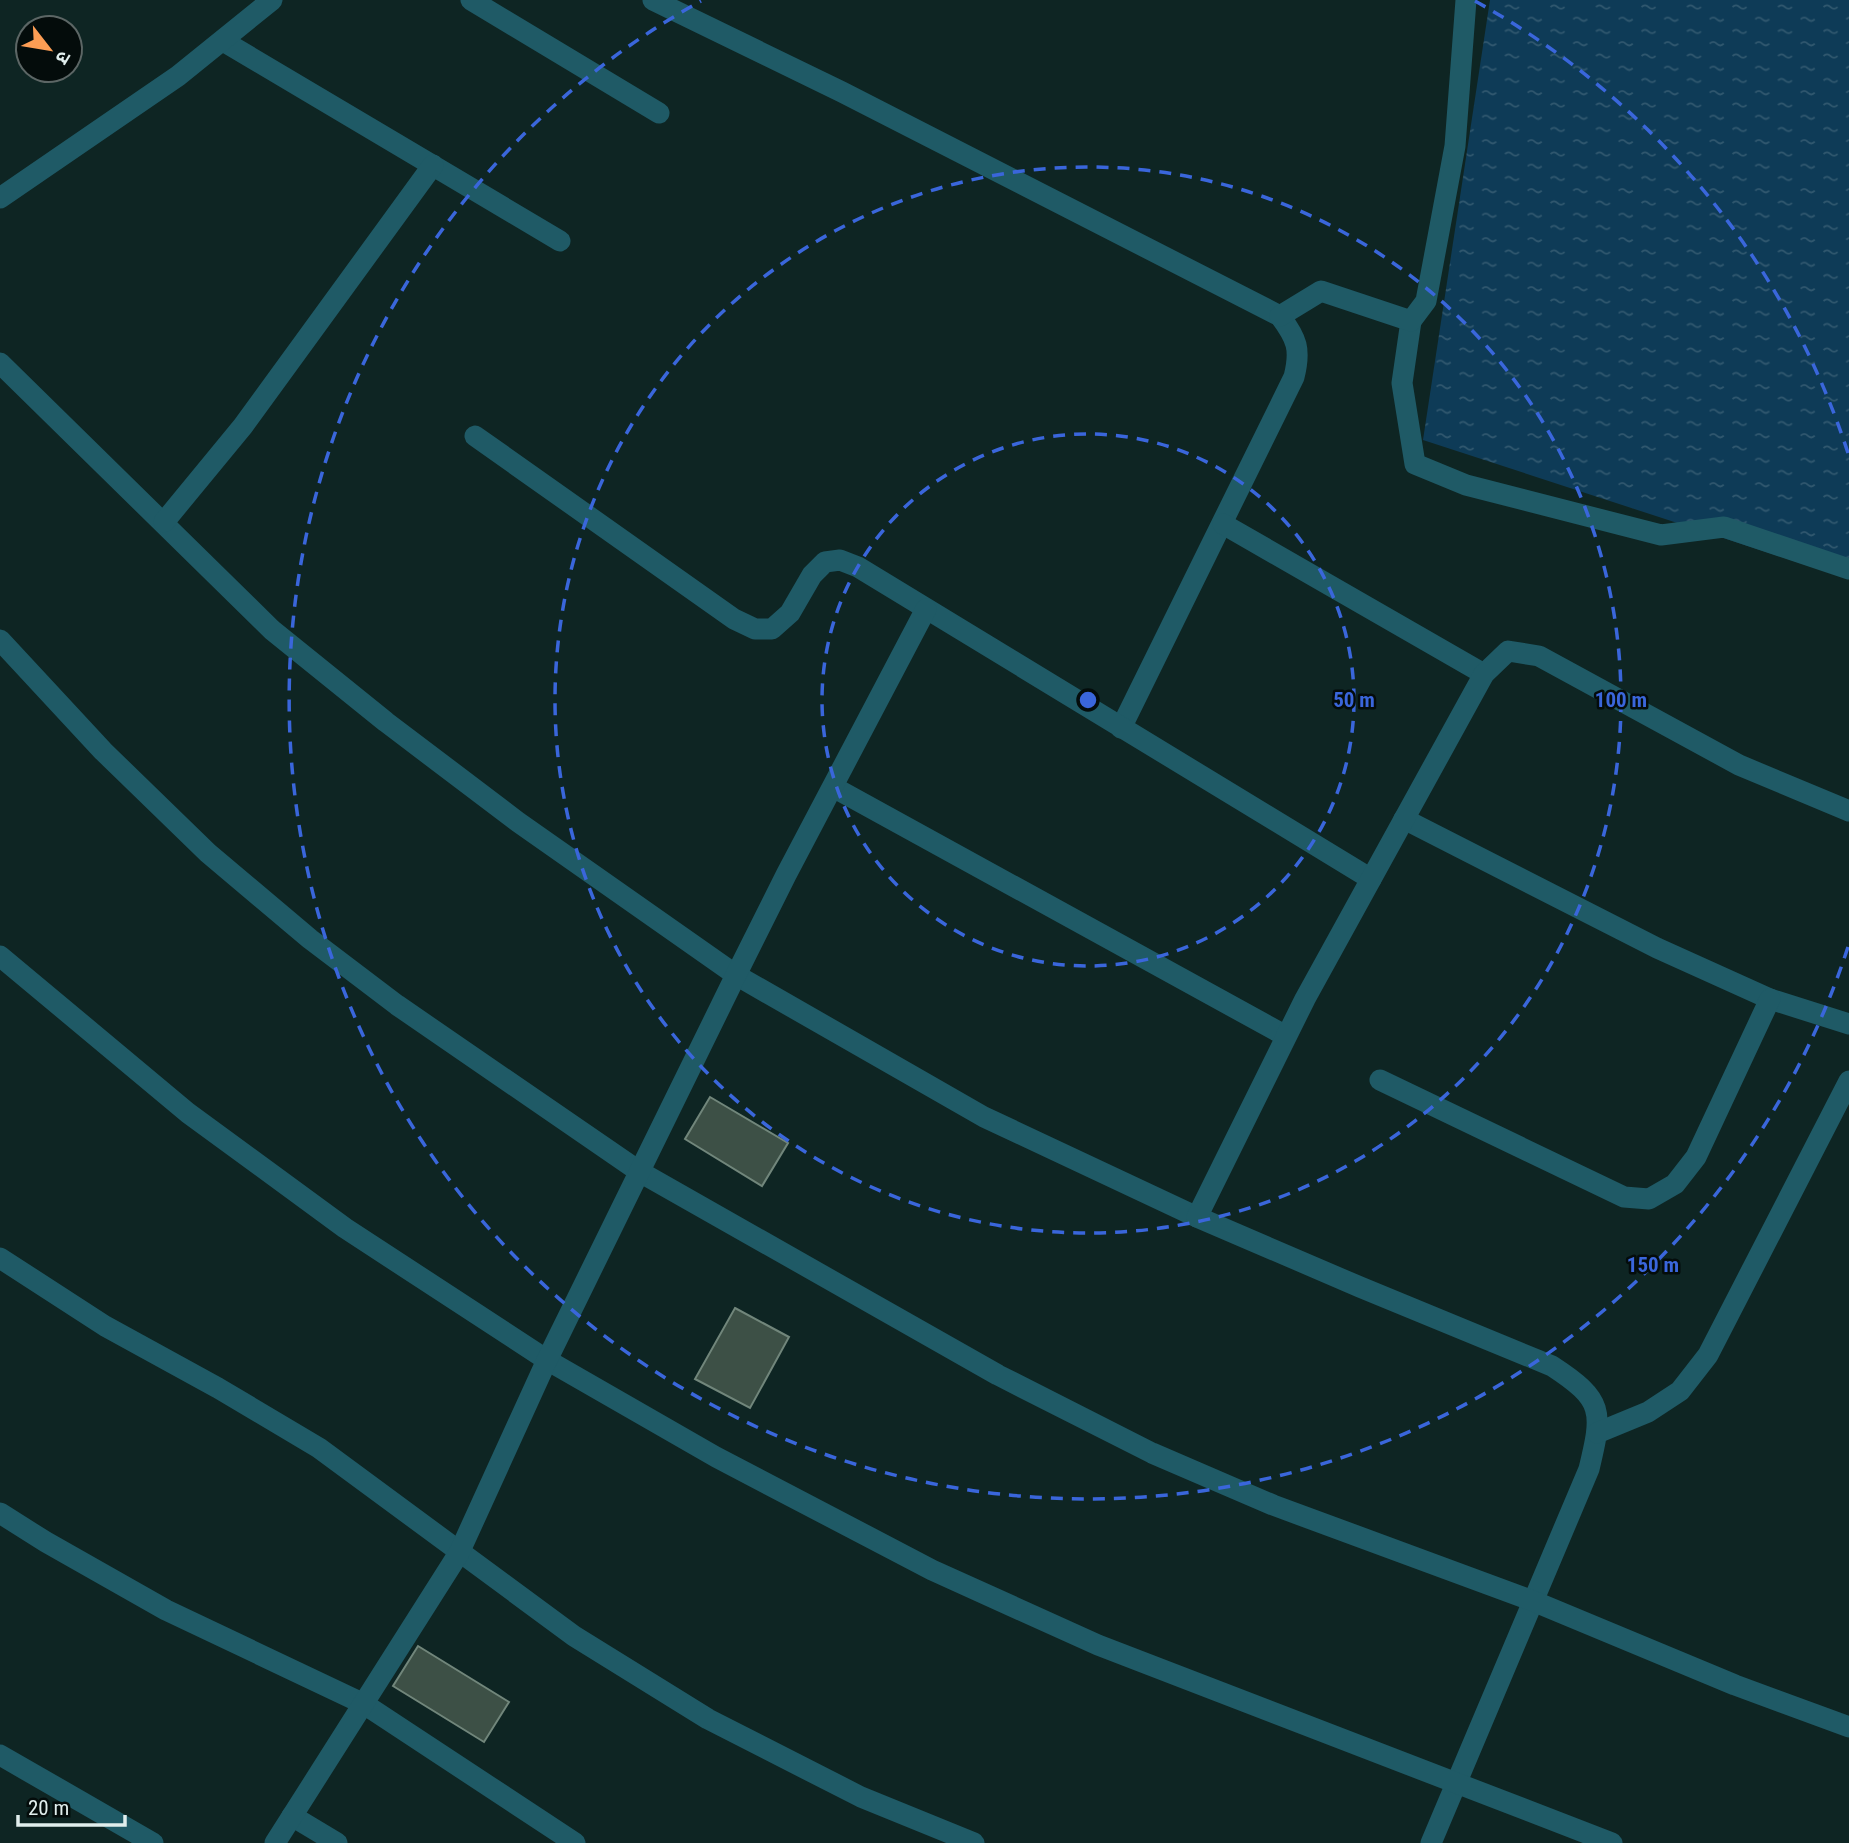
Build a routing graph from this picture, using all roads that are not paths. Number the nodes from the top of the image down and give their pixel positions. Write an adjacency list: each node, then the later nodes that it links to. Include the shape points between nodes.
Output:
1 (272, 0): 5 (street)
2 (471, 0): 6 (street)
3 (653, 0): 10 (street)
4 (1466, 0): 11 (street, via 1455,146 1426,301)
5 (223, 41): 7 (street); 8 (street)
6 (659, 113)
7 (433, 165): 9 (street); 14 (street, via 243,426)
8 (0, 198)
9 (560, 241)
10 (1280, 316): 11 (street, via 1321,291); 15 (street, via 1294,335 1299,355 1294,377)
11 (1411, 321): 16 (street, via 1402,383 1415,464 1466,485 1661,535 1724,527)
12 (0, 363): 14 (street)
13 (475, 436): 17 (street, via 734,619 755,629 772,629 790,614 812,575 825,562 840,560)
14 (164, 522): 26 (street, via 272,630 386,722 518,822)
15 (1223, 524): 19 (street); 20 (street)
16 (1849, 569)
17 (926, 609): 20 (street); 21 (street)
18 (2, 646): 32 (street, via 208,853 310,939 397,1005)
19 (1484, 674): 22 (street, via 1508,651 1539,656 1739,765); 23 (street)
20 (1121, 728): 24 (street)
21 (833, 787): 26 (street); 29 (street)
22 (1849, 811)
23 (1404, 819): 24 (street); 27 (street, via 1657,948)
24 (1371, 879): 29 (street)
25 (0, 956): 35 (street, via 188,1113 345,1228)
26 (736, 975): 32 (street); 33 (street, via 984,1117)
27 (1770, 999): 28 (street); 30 (street, via 1696,1157 1675,1184 1649,1199 1625,1197)
28 (1849, 1024)
29 (1286, 1036): 33 (street)
30 (1380, 1080)
31 (1849, 1081): 36 (street, via 1708,1355 1680,1391 1648,1412)
32 (640, 1172): 35 (street); 39 (street, via 998,1375 1152,1453 1273,1506)
33 (1197, 1217): 36 (street, via 1552,1366 1578,1384 1595,1404)
34 (0, 1258): 38 (street, via 106,1326 319,1448)
35 (547, 1360): 38 (street); 43 (street, via 716,1457 932,1570 1098,1645)
36 (1597, 1433): 39 (street, via 1588,1469)
37 (0, 1513): 40 (street, via 166,1610)
38 (459, 1553): 40 (street); 49 (street, via 574,1636 708,1719 861,1797)
39 (1533, 1601): 41 (street); 43 (street)
40 (364, 1704): 44 (street); 48 (street)
41 (1849, 1727)
42 (0, 1755): 45 (street)
43 (1455, 1783): 50 (street); 51 (street)
44 (292, 1816): 46 (street); 47 (street)
45 (153, 1843)
46 (275, 1843)
47 (337, 1843)
48 (575, 1843)
49 (974, 1843)
50 (1431, 1843)
51 (1612, 1843)

